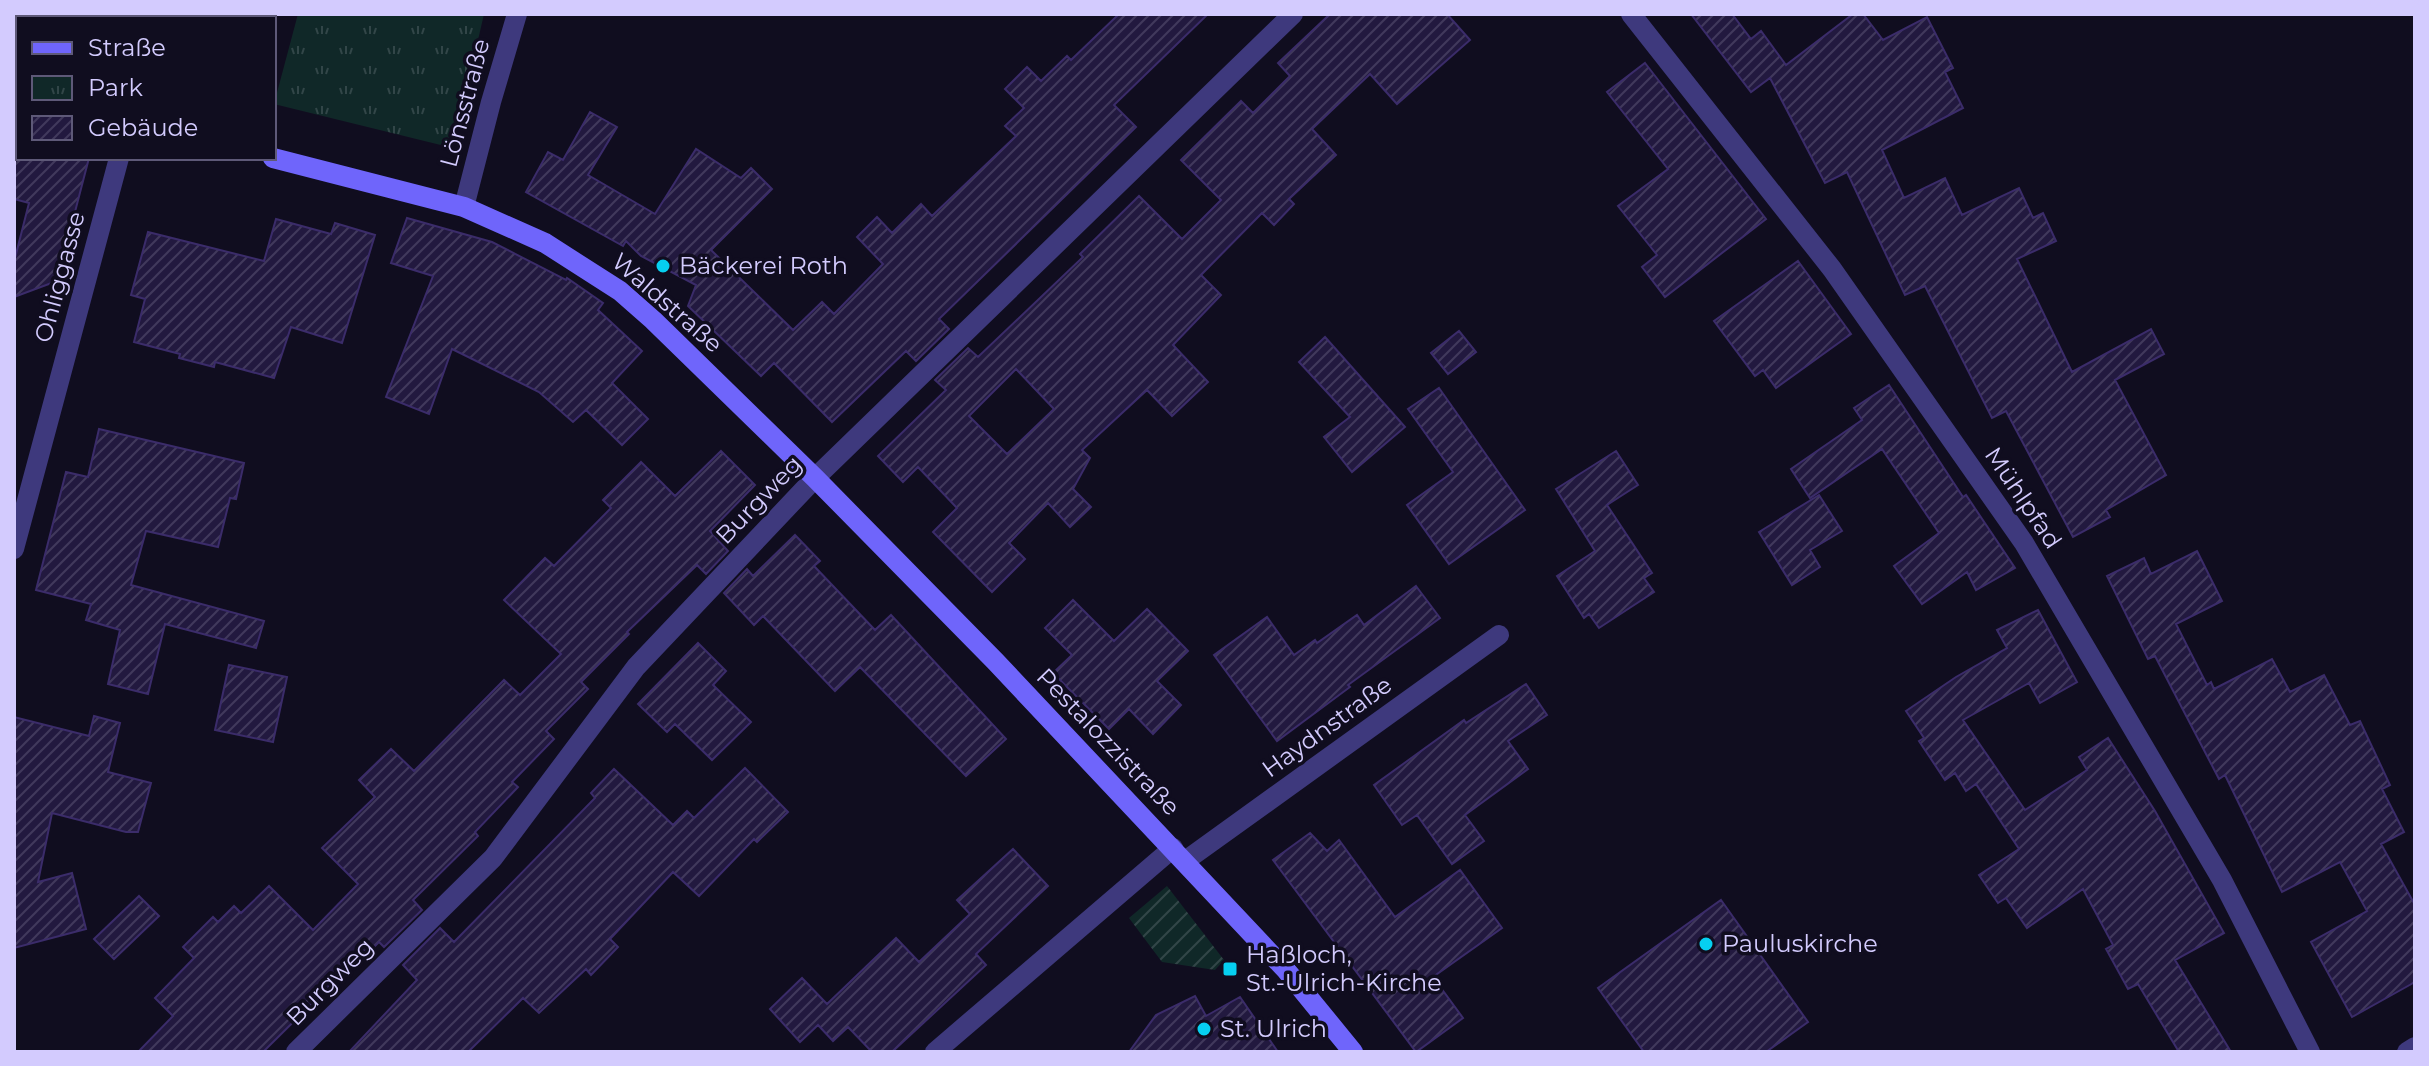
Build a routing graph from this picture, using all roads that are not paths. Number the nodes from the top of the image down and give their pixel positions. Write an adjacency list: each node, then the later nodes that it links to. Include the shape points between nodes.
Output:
1 (517, 14): 6 (street, Lönsstraße)
2 (1293, 14): 7 (street, Burgweg)
3 (1631, 14): 15 (street, Mühlpfad, via 1832,269 2024,543 2222,880)
4 (276, 159): 6 (main road, Waldstraße)
5 (118, 160): 8 (street, Ohliggasse)
6 (464, 207): 7 (main road, Waldstraße, via 545,243 620,291)
7 (815, 478): 10 (main road, Pestalozzistraße); 12 (street, Burgweg, via 636,667 493,858)
8 (14, 549)
9 (1499, 635): 10 (street, Haydnstraße)
10 (1179, 855): 13 (street, Haydnstraße); 14 (main road, Pestalozzistraße, via 1286,970)
11 (2415, 1047): 16 (street)
12 (296, 1052)
13 (935, 1052)
14 (1353, 1052)
15 (2310, 1052)
16 (2407, 1052)

